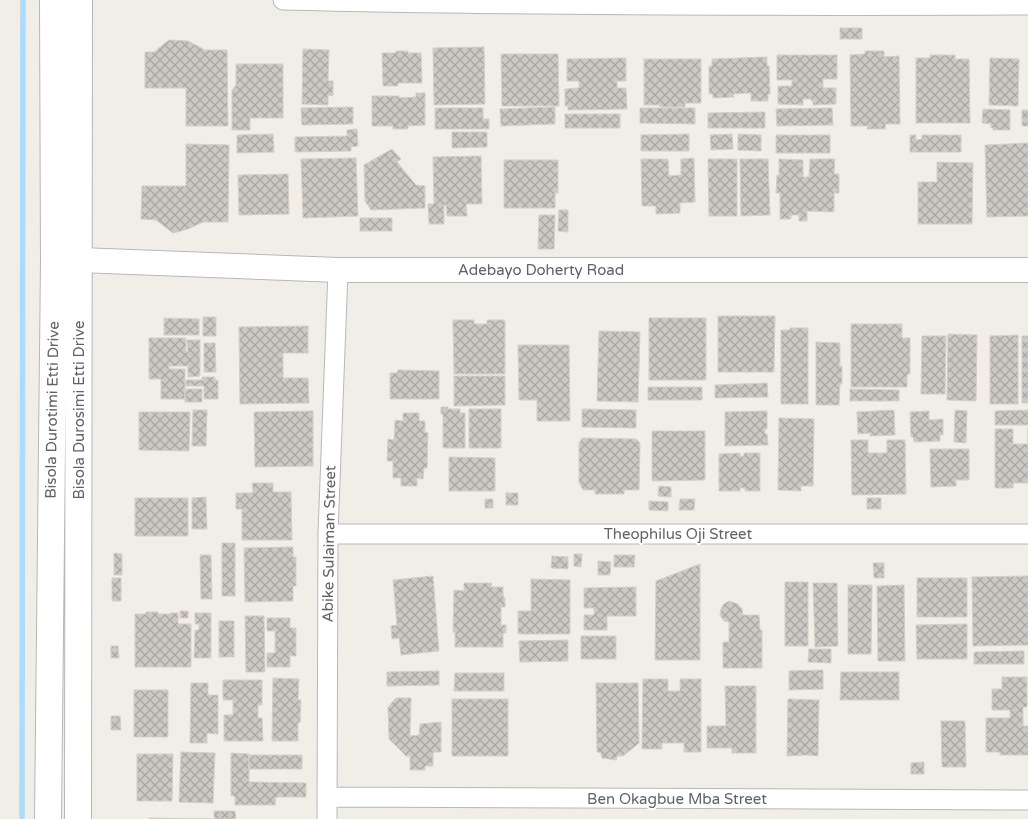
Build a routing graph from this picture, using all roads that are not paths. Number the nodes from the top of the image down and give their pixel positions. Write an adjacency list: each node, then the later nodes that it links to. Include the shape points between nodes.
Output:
1 (53, 0): 9 (main road, Bisola Durotimi Etti Drive)
2 (79, 0): 8 (main road, Bisola Durosimi Etti Drive)
3 (283, 0): 4 (street)
4 (336, 1): 5 (street)
5 (582, 2): 6 (street)
6 (845, 3): 7 (street)
7 (1028, 5)
8 (79, 260): 9 (street, Adebayo Doherty Road); 10 (street, Adebayo Doherty Road); 17 (main road, Bisola Durosimi Etti Drive)
9 (54, 261): 16 (main road, Bisola Durotimi Etti Drive)
10 (338, 270): 11 (street, Adebayo Doherty Road); 12 (street, Abike Sulaiman Street)
11 (1028, 270)
12 (328, 534): 13 (street, Theophilus Oji Street); 14 (street, Abike Sulaiman Street)
13 (1028, 534)
14 (327, 797): 15 (street, Ben Okagbue Mba Street); 18 (street, Abike Sulaiman Street)
15 (1028, 800)
16 (48, 819)
17 (78, 819)
18 (327, 819)

